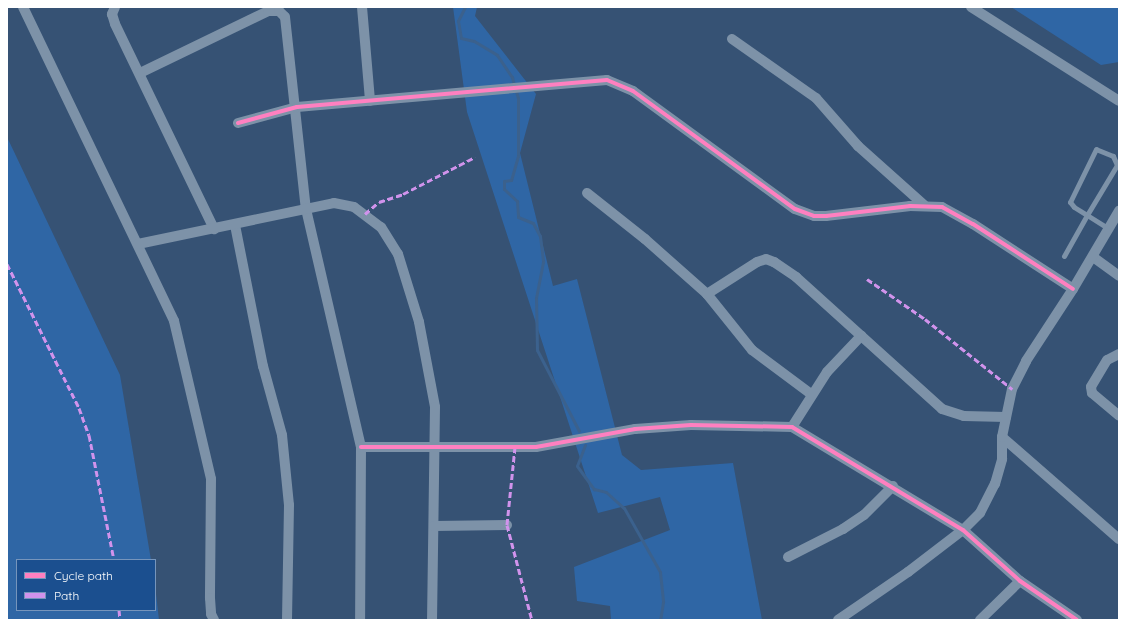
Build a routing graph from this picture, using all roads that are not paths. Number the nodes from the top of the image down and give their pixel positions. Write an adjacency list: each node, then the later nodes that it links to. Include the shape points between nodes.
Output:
1 (24, 7): 19 (street)
2 (115, 7): 6 (street, via 112,14 115,24)
3 (362, 7): 8 (street)
4 (971, 7): 7 (street)
5 (732, 39): 12 (street, via 816,98 858,146)
6 (140, 73): 9 (street, via 268,11 279,11 287,22); 17 (street)
7 (1119, 100)
8 (370, 101): 9 (street); 12 (street, via 596,79 622,85 795,209 814,216)
9 (297, 107): 10 (street); 13 (street)
10 (238, 122)
11 (587, 194): 24 (street, via 645,239)
12 (924, 205): 23 (street, via 942,207 958,214)
13 (306, 209): 16 (street); 32 (street, via 334,203 354,207 381,227 392,242 419,322 435,407); 33 (street)
14 (1119, 211): 18 (street)
15 (1087, 216): 15 (lane, via 1117,166 1113,156 1099,149 1094,150 1070,200 1071,205); 18 (lane); 20 (lane)
16 (235, 226): 17 (street); 42 (street, via 263,366 282,435 289,505)
17 (214, 229): 19 (street)
18 (1110, 229): 21 (street)
19 (138, 244): 41 (street, via 174,321 212,479 210,598)
20 (1064, 256)
21 (1092, 257): 22 (street); 23 (street)
22 (1119, 276)
23 (1073, 289): 29 (street, via 1026,361 1012,389)
24 (707, 294): 25 (street, via 757,262 766,260 783,267 796,277); 27 (street, via 752,350)
25 (861, 336): 27 (street, via 838,358); 29 (street, via 942,409 964,416)
26 (1119, 354): 28 (street, via 1107,360 1091,387 1092,393)
27 (811, 394): 30 (street)
28 (1119, 416)
29 (1006, 417): 31 (street)
30 (792, 427): 32 (street, via 683,425 636,429 536,447); 34 (street)
31 (1002, 437): 37 (street, via 1002,459 995,484 980,513); 38 (street)
32 (435, 445): 33 (street); 36 (street)
33 (361, 447): 43 (street)
34 (893, 486): 37 (street); 39 (street, via 864,515 843,530)
35 (507, 525): 36 (street)
36 (434, 526): 44 (street)
37 (963, 530): 40 (street); 45 (street)
38 (1119, 539)
39 (788, 558)
40 (1020, 581): 46 (street); 47 (street)
41 (214, 620)
42 (287, 620)
43 (360, 620)
44 (432, 620)
45 (838, 620)
46 (980, 620)
47 (1078, 620)

